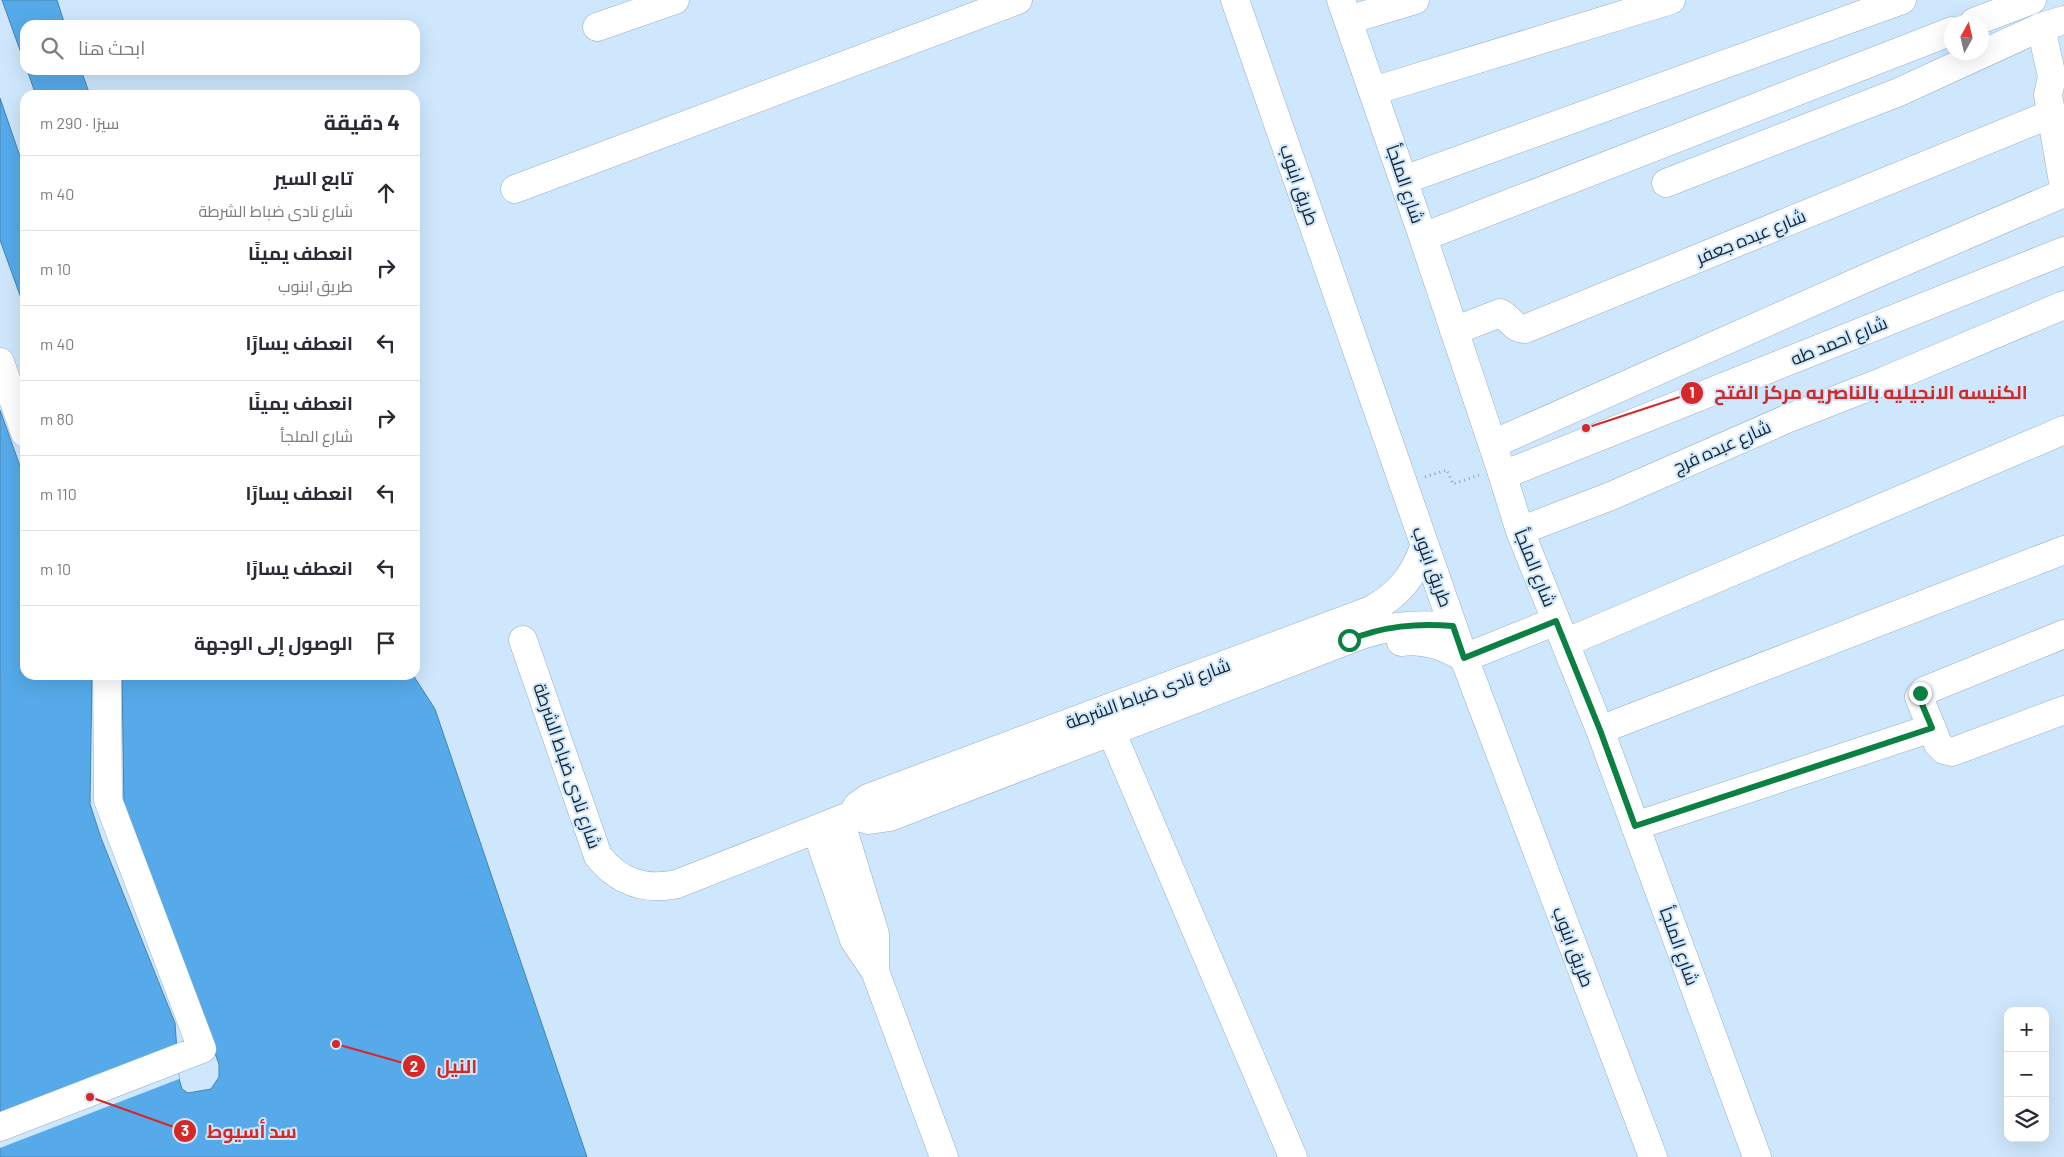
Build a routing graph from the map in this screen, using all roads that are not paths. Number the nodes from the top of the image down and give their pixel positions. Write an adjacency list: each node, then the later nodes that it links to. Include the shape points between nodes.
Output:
1 (675, 0): 11 (street)
2 (1018, 0): 18 (street)
3 (1236, 0): 30 (street, طريق ابنوب)
4 (1415, 0): 8 (street)
5 (1671, 0): 13 (street)
6 (1902, 0): 15 (street)
7 (2032, 0): 9 (street)
8 (1344, 10): 13 (street, شارع الملجأ)
9 (1989, 16)
10 (2052, 24): 14 (street, via 2052,77 2048,95); 16 (street, via 1899,92)
11 (597, 28)
12 (1944, 34): 20 (street)
13 (1373, 91): 15 (street, شارع الملجأ)
14 (2051, 114): 17 (street); 23 (street, شارع عبده جعفر, via 1524,329 1514,326 1500,313)
15 (1404, 180): 20 (street, شارع الملجأ)
16 (1666, 182)
17 (2064, 188)
18 (515, 189)
19 (2064, 193): 27 (street)
20 (1423, 237): 23 (street, شارع الملجأ)
21 (2064, 251): 28 (street, شارع احمد طه)
22 (2064, 305): 29 (street, شارع عبده فرج, via 1789,418 1611,496)
23 (1454, 331): 27 (street, شارع الملجأ)
24 (0, 362): 25 (street)
25 (20, 419)
26 (2064, 430): 33 (street)
27 (1493, 444): 28 (street, شارع الملجأ)
28 (1494, 474): 29 (street, شارع الملجأ)
29 (1520, 531): 33 (street, شارع الملجأ)
30 (1424, 547): 32 (street, طريق ابنوب); 35 (street, شارع نادى ضباط الشرطة, via 1413,574 1394,595)
31 (2064, 550): 42 (street)
32 (1453, 626): 35 (street, شارع نادى ضباط الشرطة, via 1414,624); 37 (street, طريق ابنوب)
33 (1555, 630): 37 (street); 42 (street, شارع الملجأ)
34 (2064, 634): 41 (street, via 1920,693)
35 (1322, 639): 38 (street, شارع نادى ضباط الشرطة); 44 (street, شارع نادى ضباط الشرطة, via 868,798)
36 (523, 640): 44 (street, شارع نادى ضباط الشرطة, via 598,856 626,881 644,886 677,884)
37 (1464, 658): 38 (street, via 1438,644 1409,641 1395,642 1291,677 1282,675); 49 (street, طريق ابنوب)
38 (1278, 667): 43 (street, شارع نادى ضباط الشرطة)
39 (107, 680): 46 (street, via 108,800 202,1049)
40 (2064, 710): 41 (street, via 1952,752 1938,744)
41 (1932, 728): 45 (street)
42 (1600, 730): 45 (street, شارع الملجأ)
43 (1111, 731): 44 (street, شارع نادى ضباط الشرطة, via 890,817); 48 (street)
44 (836, 821): 47 (street, via 854,940 875,971)
45 (1635, 826): 50 (street, شارع الملجأ)
46 (0, 1127)
47 (944, 1157)
48 (1293, 1157)
49 (1653, 1157)
50 (1757, 1157)

